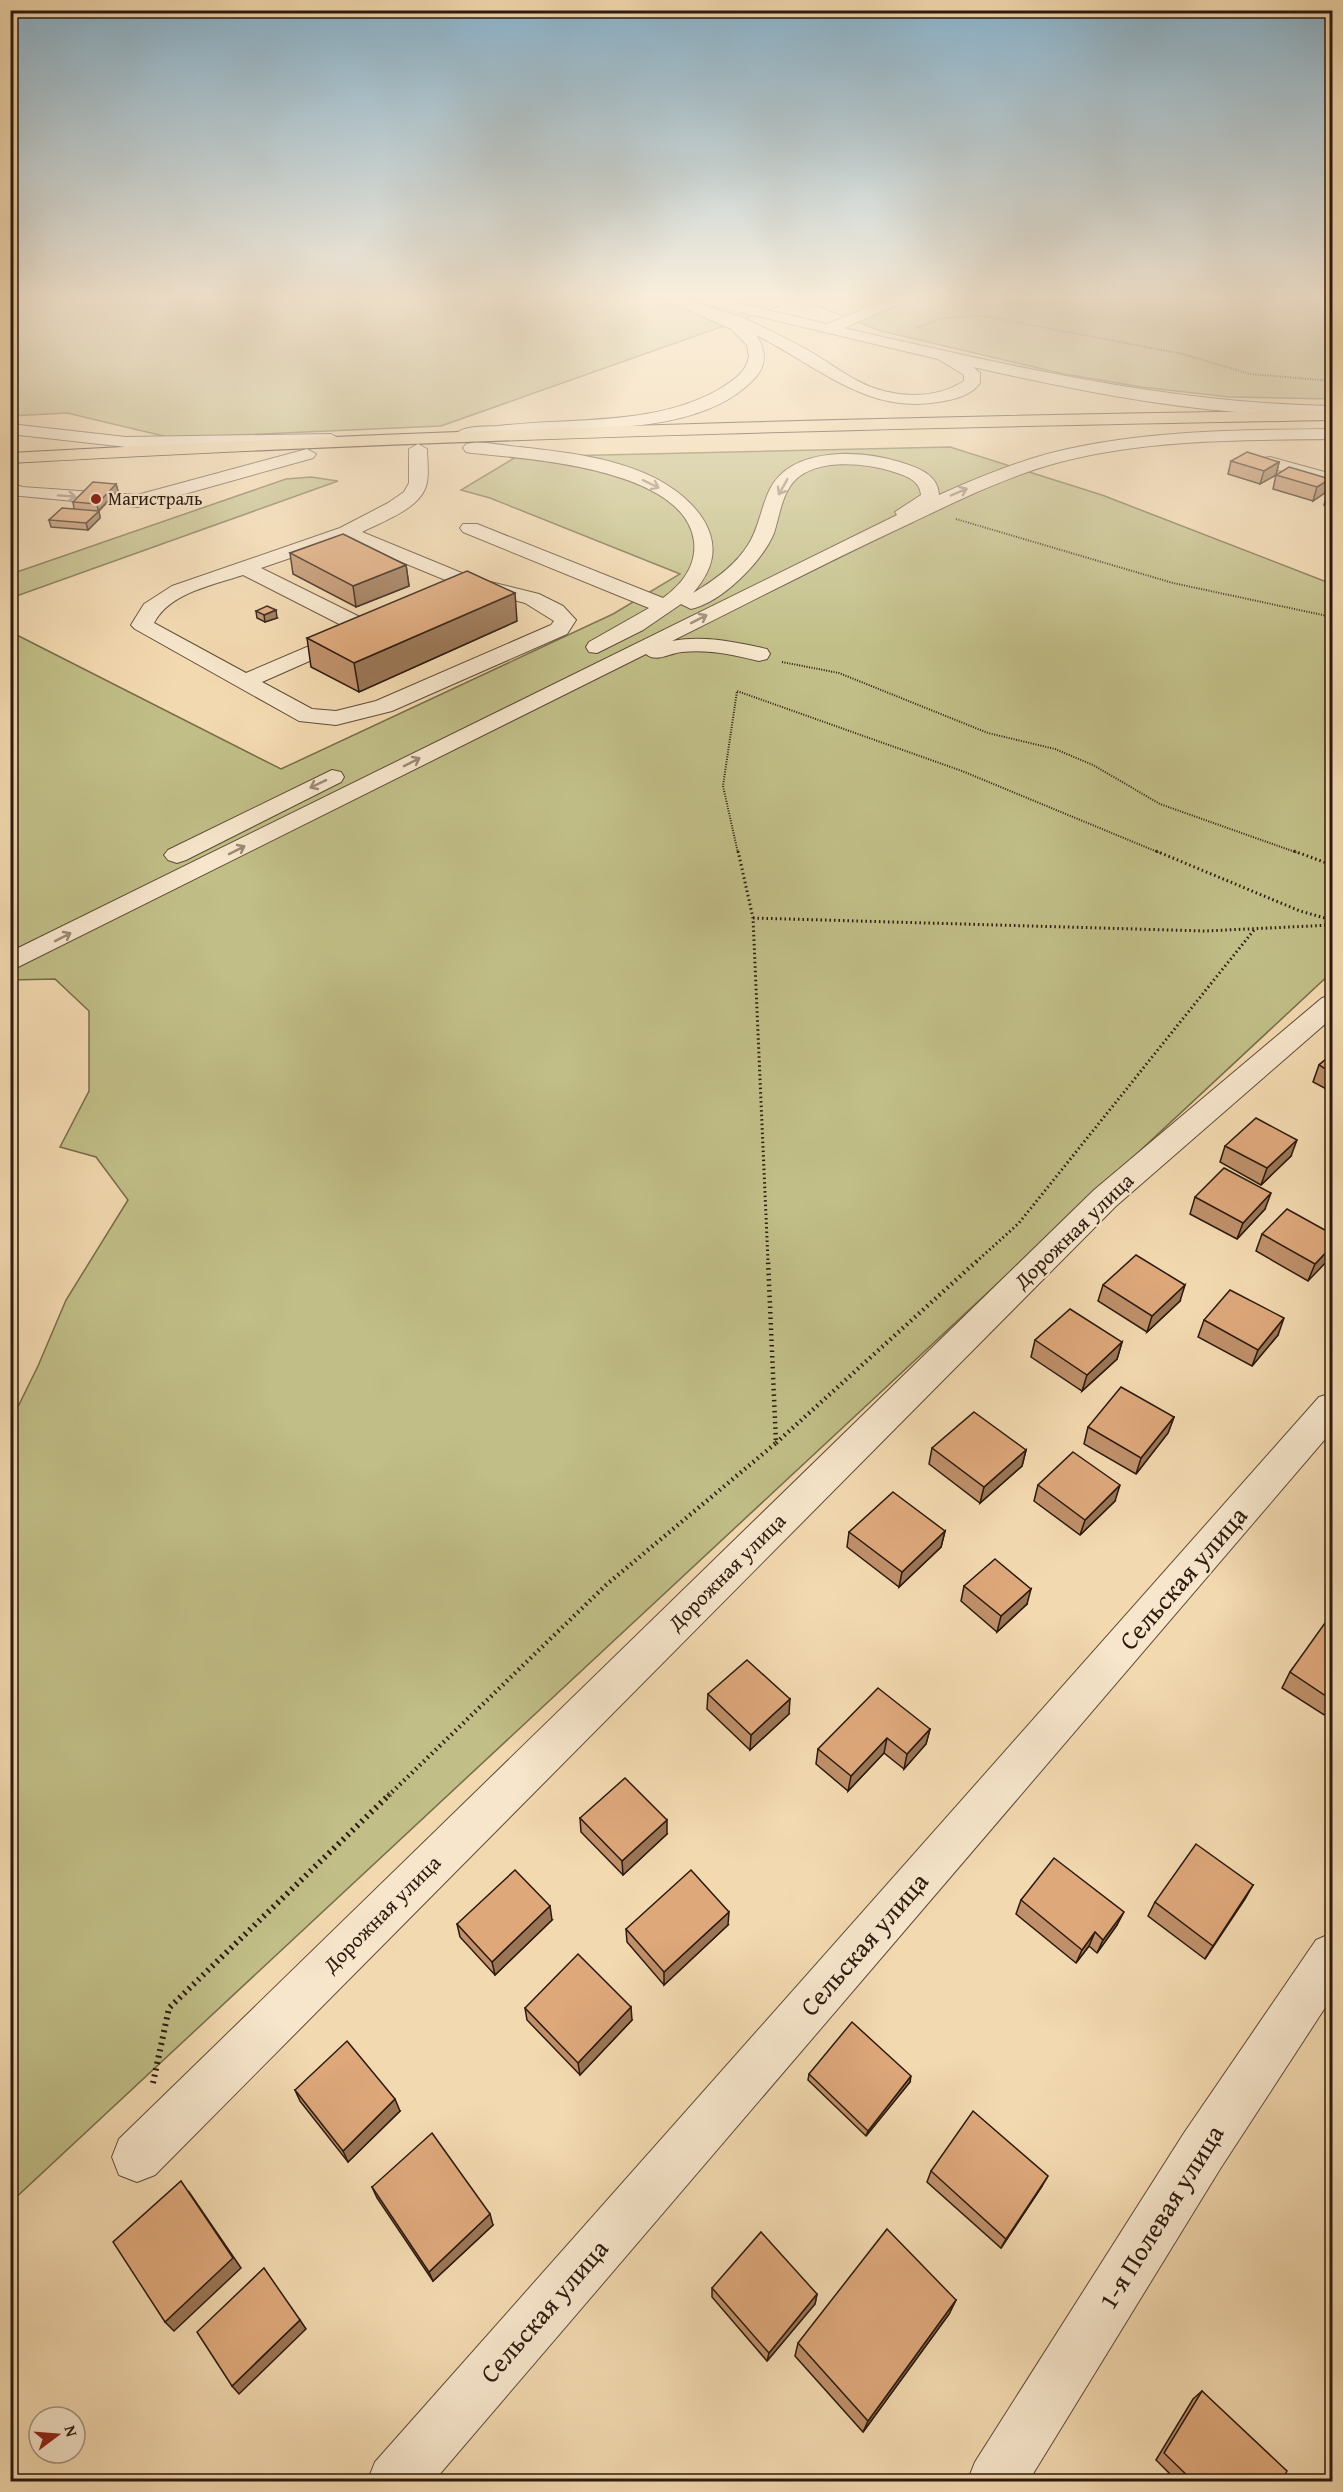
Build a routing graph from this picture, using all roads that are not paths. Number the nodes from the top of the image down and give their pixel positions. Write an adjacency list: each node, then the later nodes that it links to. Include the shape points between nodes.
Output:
1 (659, 415): 7 (street)
2 (1332, 416): 7 (highway, via 767,425)
3 (1332, 428): 7 (highway)
4 (10, 429): 6 (street, via 126,442)
5 (1332, 434): 17 (street, one-way to 5, via 1012,471 1096,449 1210,435)
6 (348, 439): 7 (highway); 10 (highway)
7 (467, 441): 8 (highway); 22 (street, one-way to 22, via 609,468 674,496 687,508 705,541 695,578)
8 (418, 449): 9 (highway); 16 (street, via 418,483 412,495)
9 (307, 454): 12 (highway); 14 (street, one-way to 9, via 18,492 138,501)
10 (10, 458)
11 (1270, 462): 13 (street)
12 (10, 469)
13 (1332, 480)
14 (10, 487)
15 (470, 528): 22 (street)
16 (347, 532): 18 (street); 20 (street)
17 (849, 544): 19 (street); 25 (street, one-way to 25, via 921,504 930,496 925,480 896,466 858,460 824,462 793,472 783,482 758,545 729,578 653,626)
18 (245, 568): 24 (street); 26 (street, via 179,590 151,608 142,625)
19 (788, 574): 27 (street, one-way to 19); 27 (street, via 735,617 738,637 759,654 712,644 676,646)
20 (468, 582): 21 (street); 26 (street, via 530,597 556,610 565,620 559,629 384,706 336,717 308,716)
21 (437, 596)
22 (663, 606): 25 (street)
23 (385, 619): 24 (street)
24 (364, 628): 26 (street)
25 (597, 647): 28 (street)
26 (244, 682)
27 (556, 690): 31 (street, one-way to 27)
28 (377, 755)
29 (356, 765): 30 (street, one-way to 30)
30 (10, 938)
31 (10, 963)
32 (1332, 1004): 35 (street, Дорожная улица, via 1105,1198)
33 (1332, 1407): 36 (street, Сельская улица)
34 (1332, 1956): 37 (street, 1-я Полевая улица, via 1202,2151)
35 (137, 2157)
36 (395, 2481)
37 (995, 2481)

